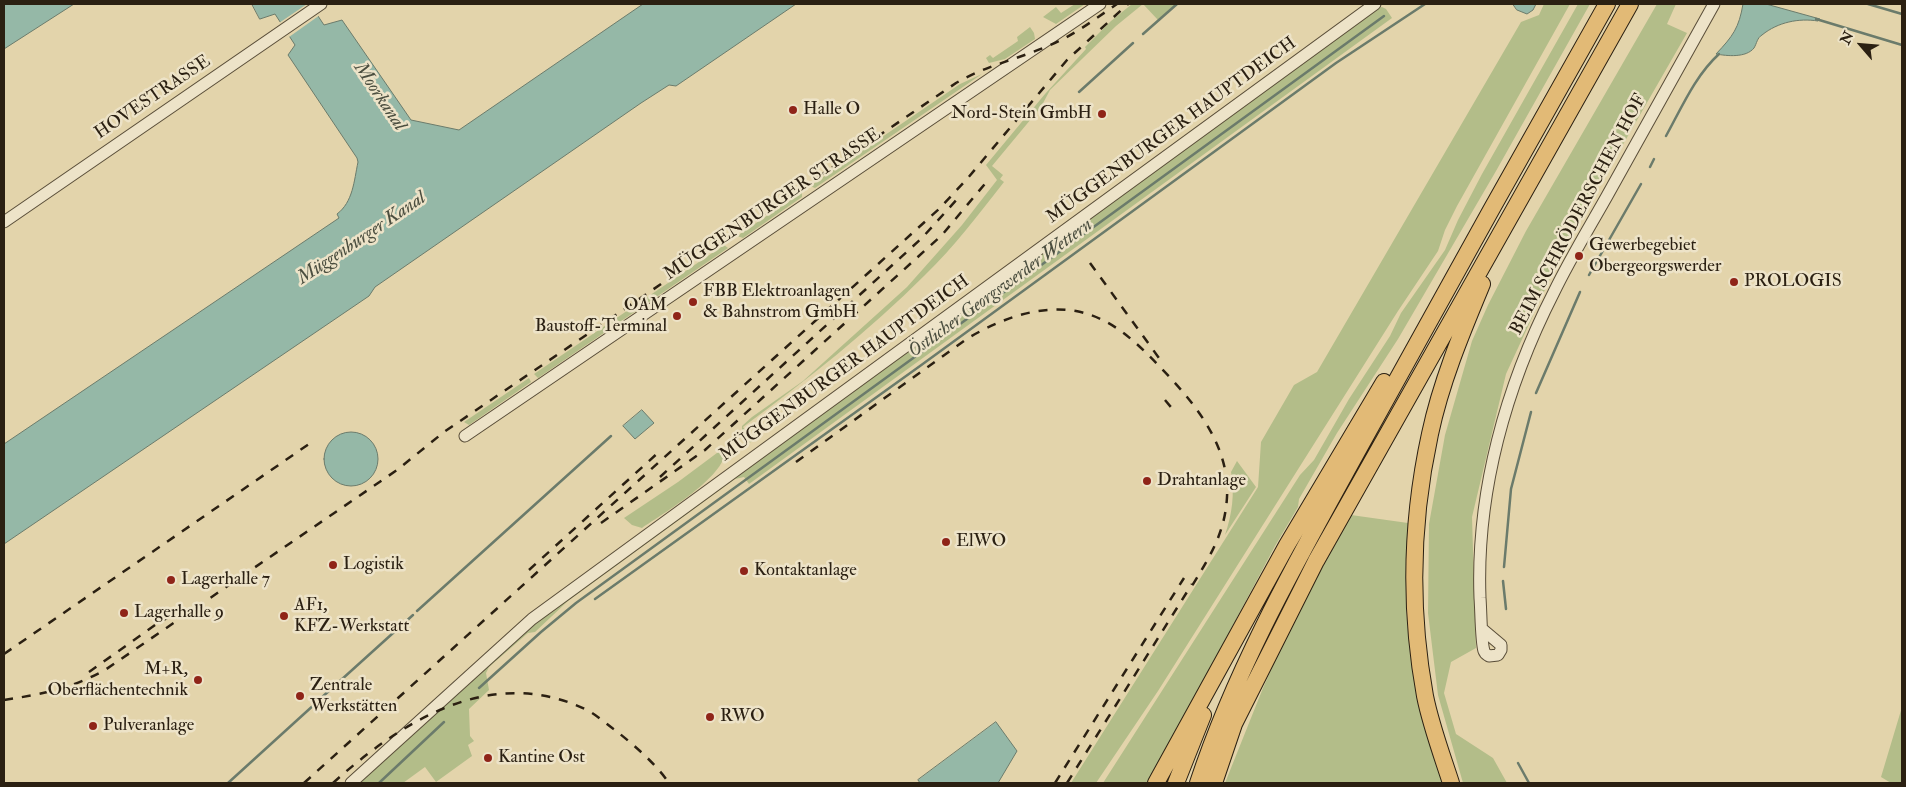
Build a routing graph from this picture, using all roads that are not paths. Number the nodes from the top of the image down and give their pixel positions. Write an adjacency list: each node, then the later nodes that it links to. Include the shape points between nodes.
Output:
1 (1100, 4): 10 (street, MÜGGENBURGER STRASSE)
2 (1375, 4): 13 (street, MÜGGENBURGER HAUPTDEICH, via 532,619)
3 (1607, 4): 9 (highway)
4 (1630, 4): 8 (highway)
5 (1714, 4): 11 (street, BEIM SCHRÖDERSCHEN HOF, via 1560,280 1523,360 1498,439 1485,505 1479,574)
6 (318, 6): 7 (street, HOVESTRASSE)
7 (4, 222)
8 (1500, 237): 17 (highway, via 1312,570 1234,724); 18 (highway, via 1460,338 1430,432 1416,524 1413,565 1419,654 1426,698)
9 (1452, 278): 12 (highway, via 1328,473); 16 (highway, via 1258,636 1220,719)
10 (466, 436)
11 (1482, 629)
12 (1226, 657): 14 (highway); 15 (highway)
13 (351, 783)
14 (1156, 783)
15 (1176, 783)
16 (1198, 783)
17 (1214, 783)
18 (1451, 783)

